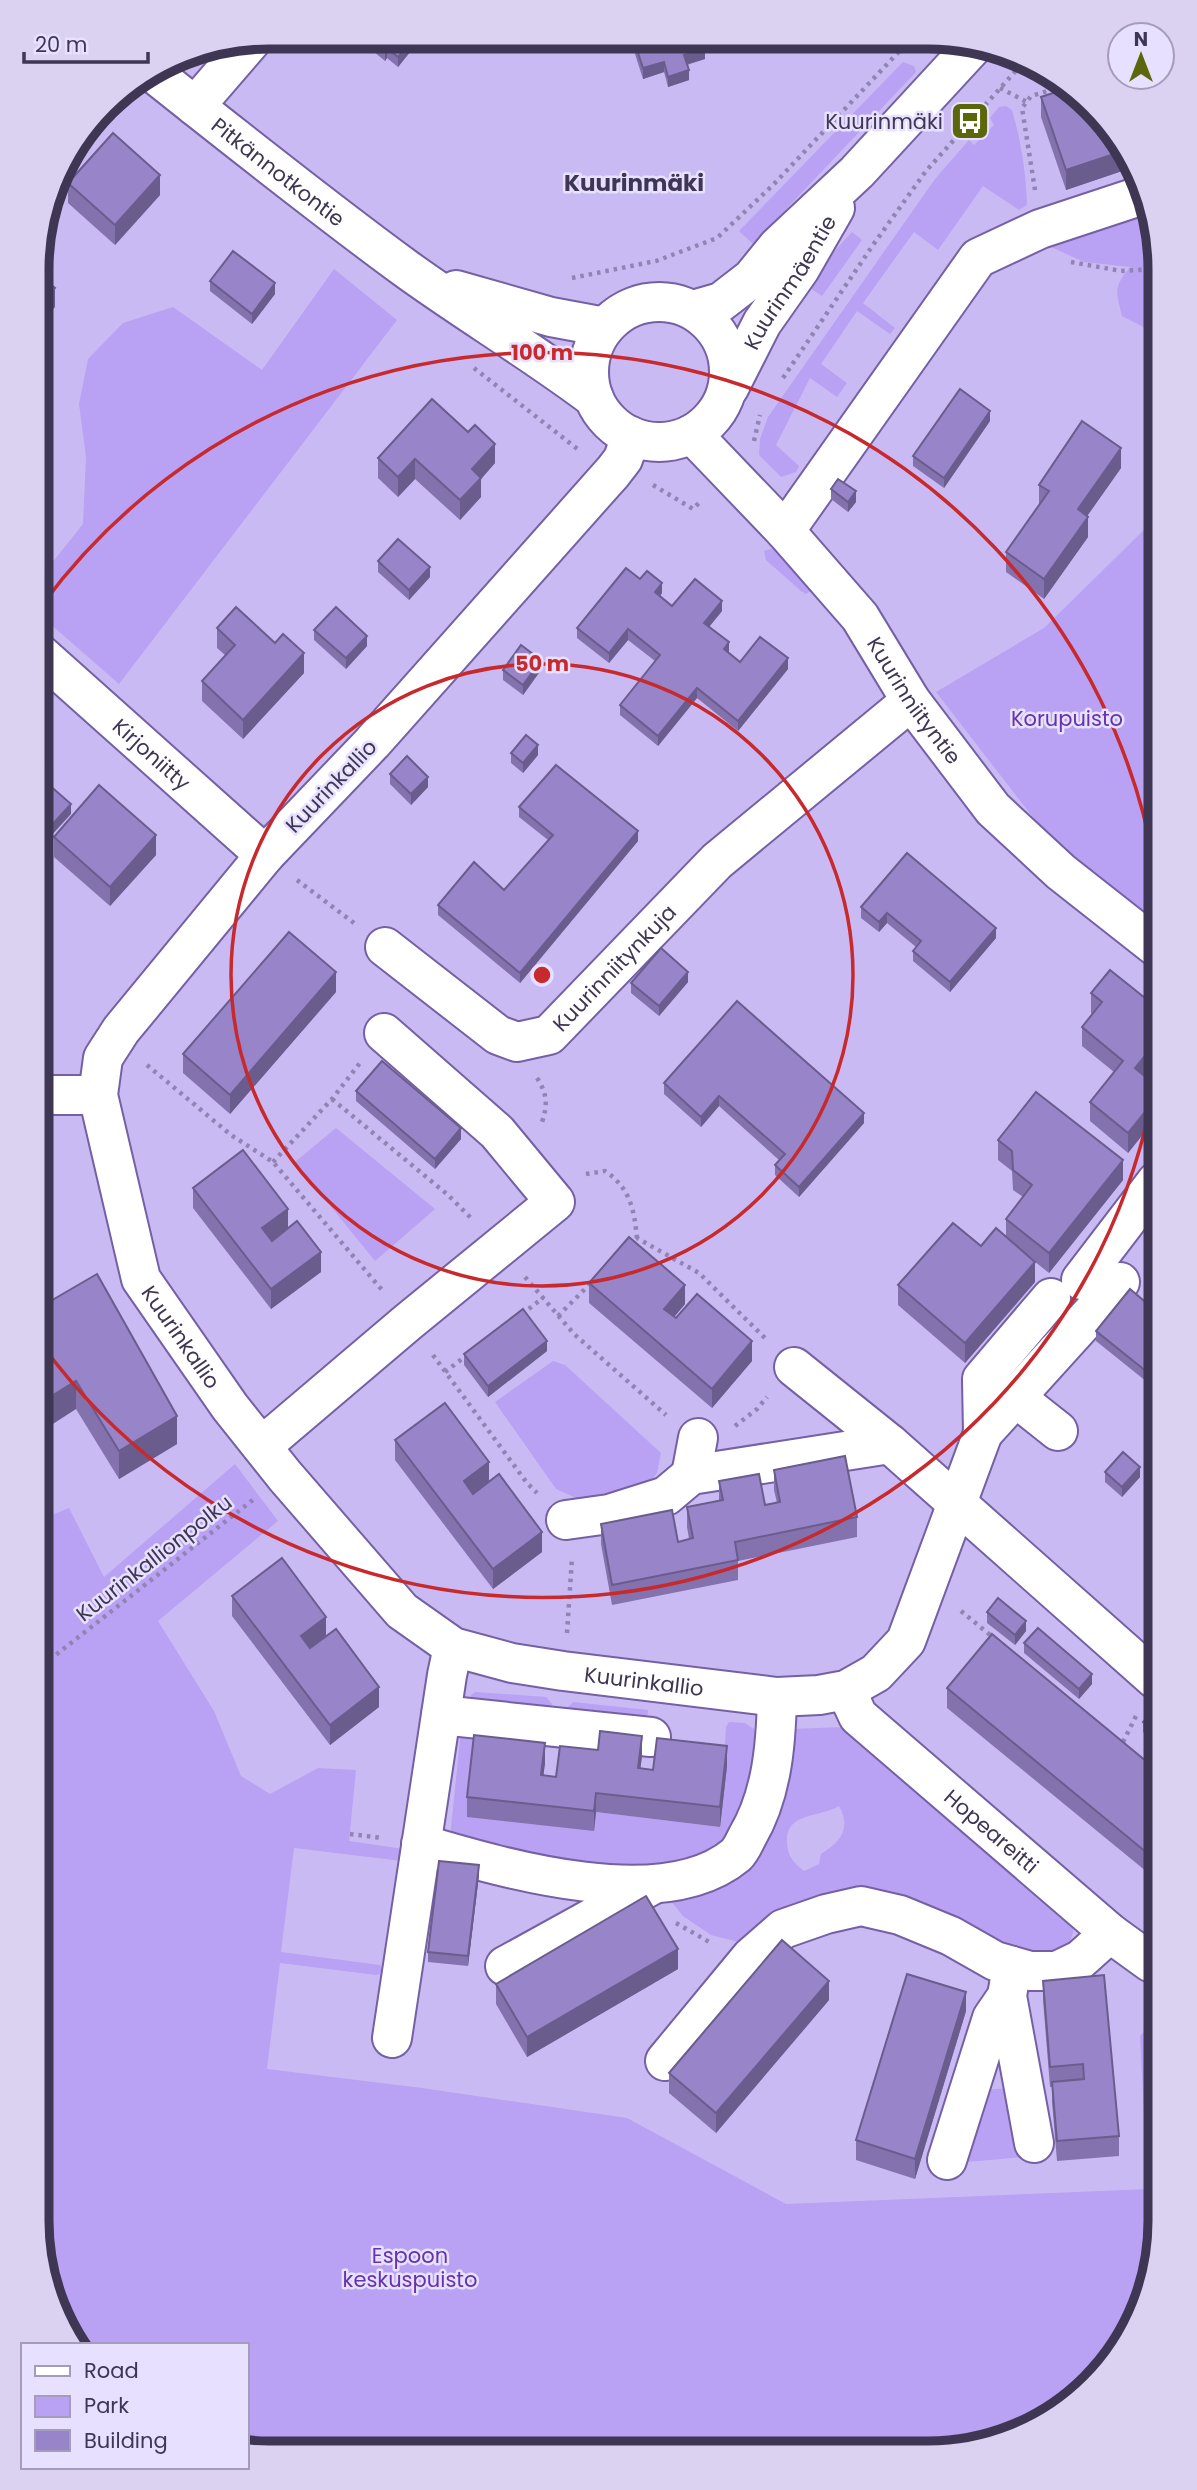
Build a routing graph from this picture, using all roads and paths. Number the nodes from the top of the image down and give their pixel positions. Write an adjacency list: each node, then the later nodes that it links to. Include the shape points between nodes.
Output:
1 (902, 49): 16 (path, via 774,186 717,238 656,261 558,280)
2 (243, 51): 9 (street)
3 (967, 52): 10 (street, Kuurinmäentie)
4 (1018, 69): 6 (path)
5 (159, 78): 9 (street, Pitkännotkontie)
6 (1000, 88): 8 (path); 19 (path, via 926,171)
7 (1054, 89): 8 (path, via 1031,96)
8 (1027, 102): 12 (path, via 1022,108)
9 (195, 106): 13 (street, Pitkännotkontie)
10 (857, 172): 15 (street, Kuurinmäentie, via 778,246 752,278 721,302); 21 (street, Kuurinmäentie, via 743,355)
11 (1136, 197): 12 (street)
12 (1040, 229): 14 (path, via 1045,249 1062,260 1121,271); 30 (street, via 978,258)
13 (406, 269): 16 (street, Pitkännotkontie, via 456,290); 18 (street, Pitkännotkontie)
14 (1148, 270)
15 (693, 310): 17 (street, via 653,302 626,310); 21 (street, via 714,328 727,352)
16 (551, 317): 17 (street, Pitkännotkontie)
17 (605, 327): 22 (street, via 589,364)
18 (532, 352): 20 (path); 22 (street, Pitkännotkontie)
19 (776, 388)
20 (500, 389)
21 (726, 393): 24 (street, via 713,417)
22 (594, 398): 25 (street, via 609,421)
23 (761, 411): 28 (path, via 751,453)
24 (692, 434): 25 (street, via 665,442); 28 (street, Kuurinniityntie)
25 (631, 436): 29 (street, Kuurinkallio)
26 (581, 452): 27 (path)
27 (576, 462)
28 (729, 471): 29 (path, via 693,509 638,476); 30 (street, Kuurinniityntie)
29 (613, 472): 33 (street, Kuurinkallio, via 372,744)
30 (785, 531): 32 (street, Kuurinniityntie, via 860,617)
31 (49, 662): 33 (street, Kirjoniitty)
32 (911, 701): 34 (street, Kuurinniityntie, via 993,809 1061,872); 37 (street, Kuurinniitynkuja, via 717,861 549,1035)
33 (265, 855): 35 (path); 40 (street, Kuurinkallio, via 121,1030 103,1058)
34 (1148, 940)
35 (385, 947): 37 (street, Kuurinniitynkuja, via 498,1035 517,1042)
36 (384, 1033): 41 (path); 43 (street, via 497,1132)
37 (536, 1040): 43 (path, via 533,1071 544,1088 547,1107)
38 (138, 1057): 42 (path, via 231,1135)
39 (49, 1095): 40 (street)
40 (98, 1095): 63 (street, Kuurinkallio, via 141,1279)
41 (332, 1099): 42 (path); 47 (path, via 448,1195)
42 (273, 1162): 54 (path)
43 (528, 1170): 45 (street)
44 (1148, 1192): 60 (street, via 1066,1289 982,1378)
45 (555, 1202): 46 (path, via 577,1175 605,1171 617,1180 633,1207); 47 (street)
46 (637, 1238): 48 (path); 56 (path, via 699,1273)
47 (500, 1247): 51 (path); 54 (street)
48 (627, 1248)
49 (598, 1277): 53 (path)
50 (1120, 1282): 58 (street)
51 (543, 1298): 52 (path); 53 (path)
52 (522, 1314)
53 (558, 1316): 61 (path, via 657,1409)
54 (408, 1322): 57 (path); 63 (street)
55 (478, 1347): 57 (path)
56 (794, 1367): 61 (path, via 757,1409 729,1430); 62 (street)
57 (445, 1372): 67 (path, via 527,1483)
58 (1015, 1397): 59 (street); 60 (street)
59 (1058, 1431)
60 (983, 1433): 66 (street, Kuurinkallio)
61 (698, 1438): 64 (street)
62 (890, 1444): 64 (street); 66 (street)
63 (262, 1446): 65 (street, Kuurinkallio)
64 (691, 1475): 67 (street, via 667,1496 609,1514)
65 (285, 1476): 70 (street, Kuurinkallio, via 402,1611); 71 (path, Kuurinkallionpolku)
66 (957, 1503): 68 (street, Kuurinkallio); 73 (street)
67 (566, 1520): 72 (path, via 573,1538)
68 (927, 1584): 69 (path); 74 (street, Kuurinkallio, via 906,1641 876,1673)
69 (1003, 1646)
70 (453, 1647): 72 (street, Kuurinkallio); 76 (street)
71 (49, 1660)
72 (563, 1671): 75 (street, Kuurinkallio)
73 (1148, 1673)
74 (846, 1690): 75 (street, Kuurinkallio); 83 (street, Hopeareitti, via 858,1716)
75 (777, 1698): 81 (street, via 771,1775 758,1818 738,1853 704,1875)
76 (441, 1716): 78 (street); 80 (street)
77 (1112, 1734): 79 (path)
78 (651, 1737)
79 (1132, 1750)
80 (421, 1844): 81 (street, via 507,1869); 88 (street)
81 (652, 1885): 86 (street)
82 (672, 1917): 84 (path, via 678,1925)
83 (1110, 1933): 85 (street, Hopeareitti); 87 (street, via 1080,1960 1057,1971 1030,1971)
84 (718, 1944)
85 (1148, 1961)
86 (505, 1966)
87 (1010, 1981): 89 (street, via 995,1961 900,1915 861,1906 826,1914 783,1929 751,1957); 90 (street); 91 (street, via 992,2018)
88 (392, 2039)
89 (665, 2061)
90 (1034, 2143)
91 (947, 2160)

